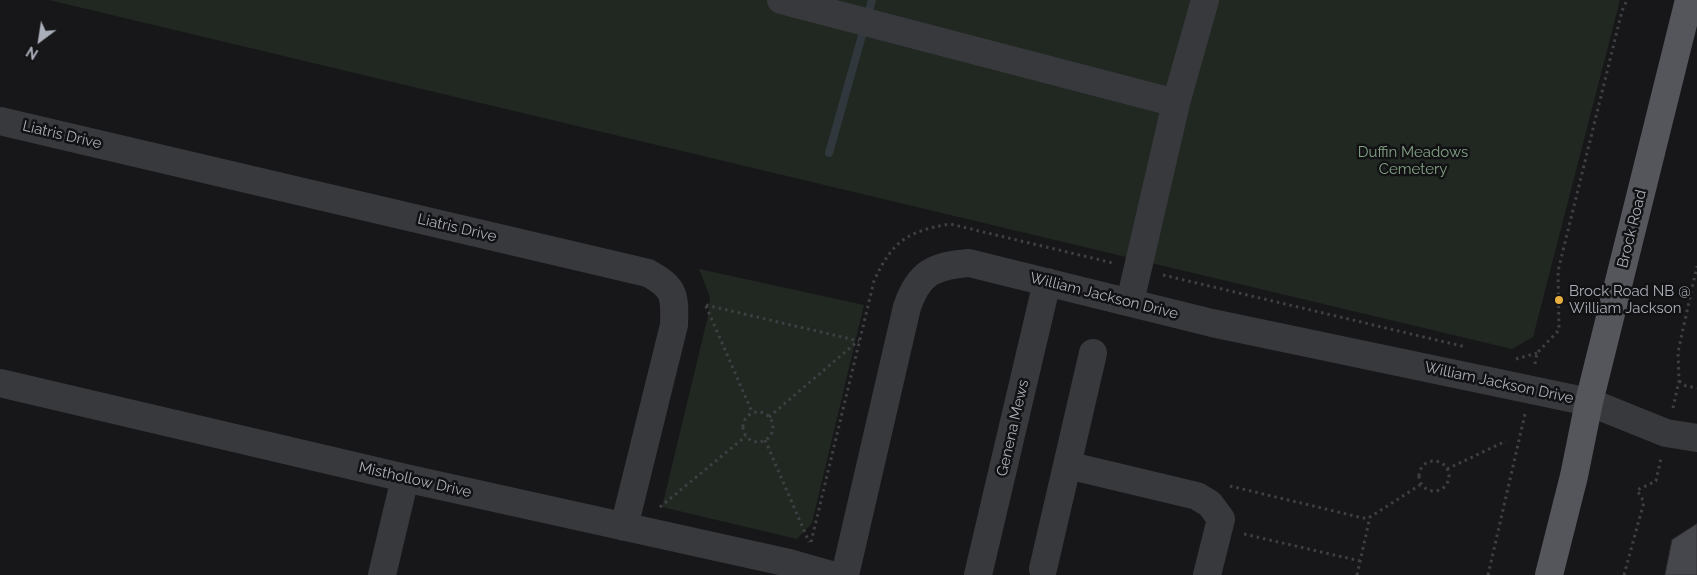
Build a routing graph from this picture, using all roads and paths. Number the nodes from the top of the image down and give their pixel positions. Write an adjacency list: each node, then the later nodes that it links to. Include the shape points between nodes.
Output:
1 (781, 0): 5 (street)
2 (1205, 0): 5 (street)
3 (1627, 0): 10 (path, via 1558,271)
4 (1688, 0): 14 (main road, Brock Road)
5 (1176, 103): 9 (street)
6 (0, 121): 30 (street, Liatris Drive, via 648,273 667,283 674,302 674,325)
7 (1697, 266): 13 (path, via 1678,352 1679,382)
8 (1048, 282): 9 (street, William Jackson Drive); 37 (street, William Jackson Drive, via 969,263 946,265 926,275 914,288 901,331); 38 (street, Genena Mews)
9 (1130, 302): 14 (street, William Jackson Drive, via 1212,323)
10 (1559, 330)
11 (1093, 353): 22 (street)
12 (0, 383): 24 (street, Misthollow Drive)
13 (1697, 388)
14 (1589, 402): 18 (street, William Jackson Drive, via 1666,433); 42 (main road, Brock Road)
15 (752, 412): 16 (path, via 762,412); 16 (path, via 706,305 859,340); 17 (path, via 743,422)
16 (770, 417): 20 (path, via 773,429)
17 (746, 436): 20 (path, via 757,442); 28 (path)
18 (1697, 438)
19 (1520, 439): 41 (path)
20 (765, 440): 32 (path)
21 (1506, 441): 23 (path)
22 (1068, 464): 34 (street); 39 (street, via 1198,496 1210,504 1221,519)
23 (1447, 469): 26 (path, via 1449,480 1442,490 1430,492); 26 (path, via 1440,462 1430,461 1422,466 1418,476)
24 (404, 478): 30 (street, Misthollow Drive); 35 (street)
25 (1656, 480): 43 (path, via 1637,490 1644,502)
26 (1420, 485): 29 (path)
27 (1228, 486): 29 (path)
28 (659, 508)
29 (1370, 517): 33 (path)
30 (624, 527): 36 (street, Misthollow Drive)
31 (1241, 534): 33 (path)
32 (810, 545)
33 (1360, 561): 40 (path)
34 (1043, 570)
35 (382, 575)
36 (831, 575)
37 (846, 575)
38 (978, 575)
39 (1207, 575)
40 (1357, 575)
41 (1488, 575)
42 (1549, 575)
43 (1624, 575)

